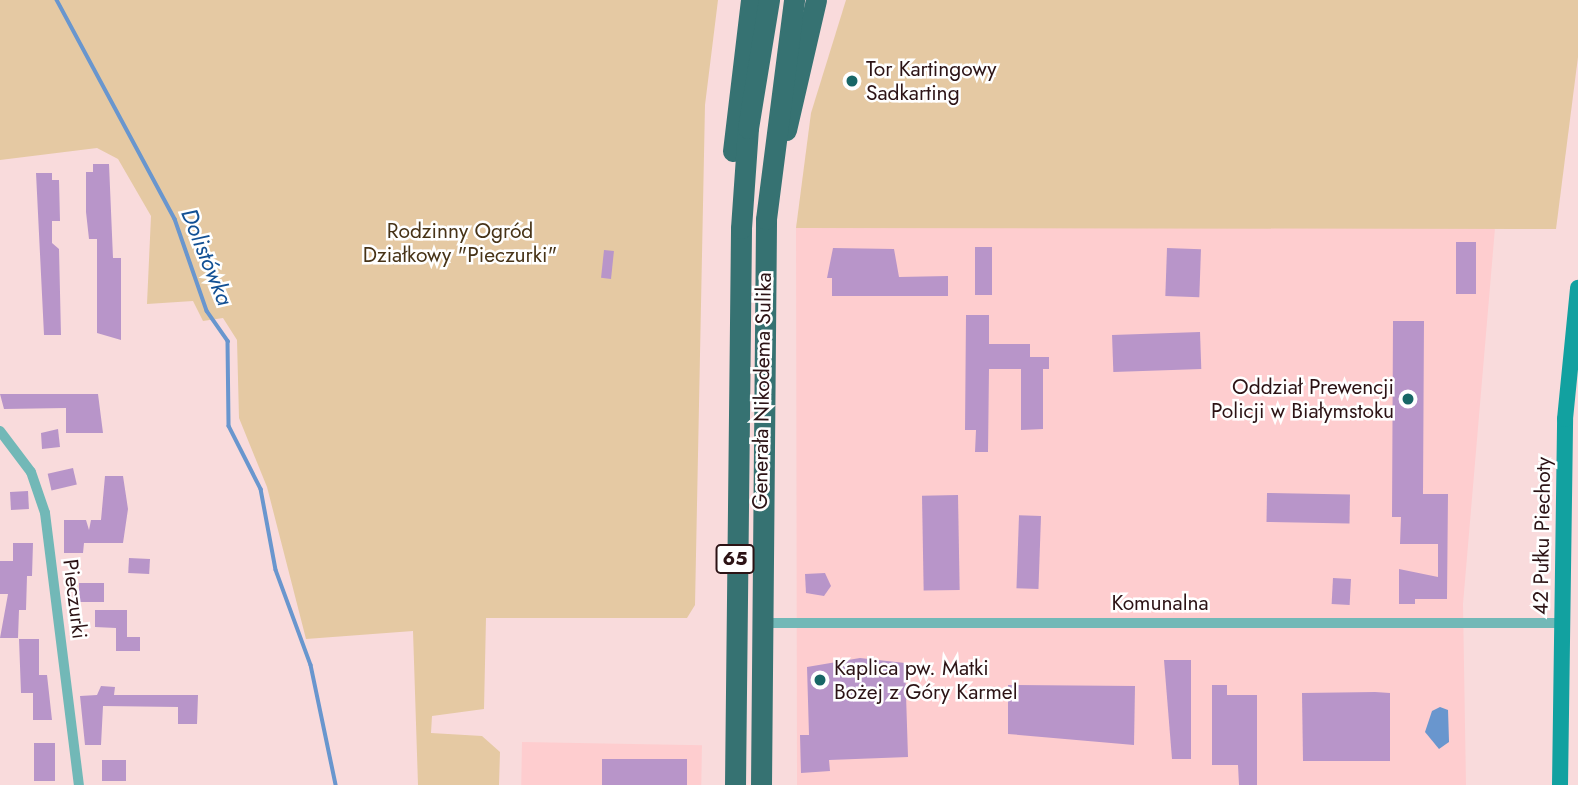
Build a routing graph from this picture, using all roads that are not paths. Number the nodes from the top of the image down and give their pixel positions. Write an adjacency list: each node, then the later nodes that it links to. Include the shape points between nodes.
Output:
1 (751, 0): 7 (highway, via 734,116 729,249)
2 (769, 0): 7 (highway, Generała Nikodema Sulika / 65, via 748,128)
3 (794, 0): 5 (highway, Generała Nikodema Sulika / 65, via 772,139)
4 (816, 0): 5 (highway, via 783,148)
5 (764, 281): 11 (highway, Generała Nikodema Sulika / 65)
6 (1578, 288): 8 (street, 42 Pułku Piechoty)
7 (737, 334): 13 (highway, Generała Nikodema Sulika / 65)
8 (1575, 347): 10 (street, 42 Pułku Piechoty)
9 (0, 430): 12 (street, Pieczurki, via 31,472 45,513)
10 (1561, 622): 11 (street, Komunalna); 15 (street, 42 Pułku Piechoty)
11 (759, 623): 14 (highway, Generała Nikodema Sulika / 65)
12 (79, 785)
13 (735, 785)
14 (761, 785)
15 (1560, 785)

